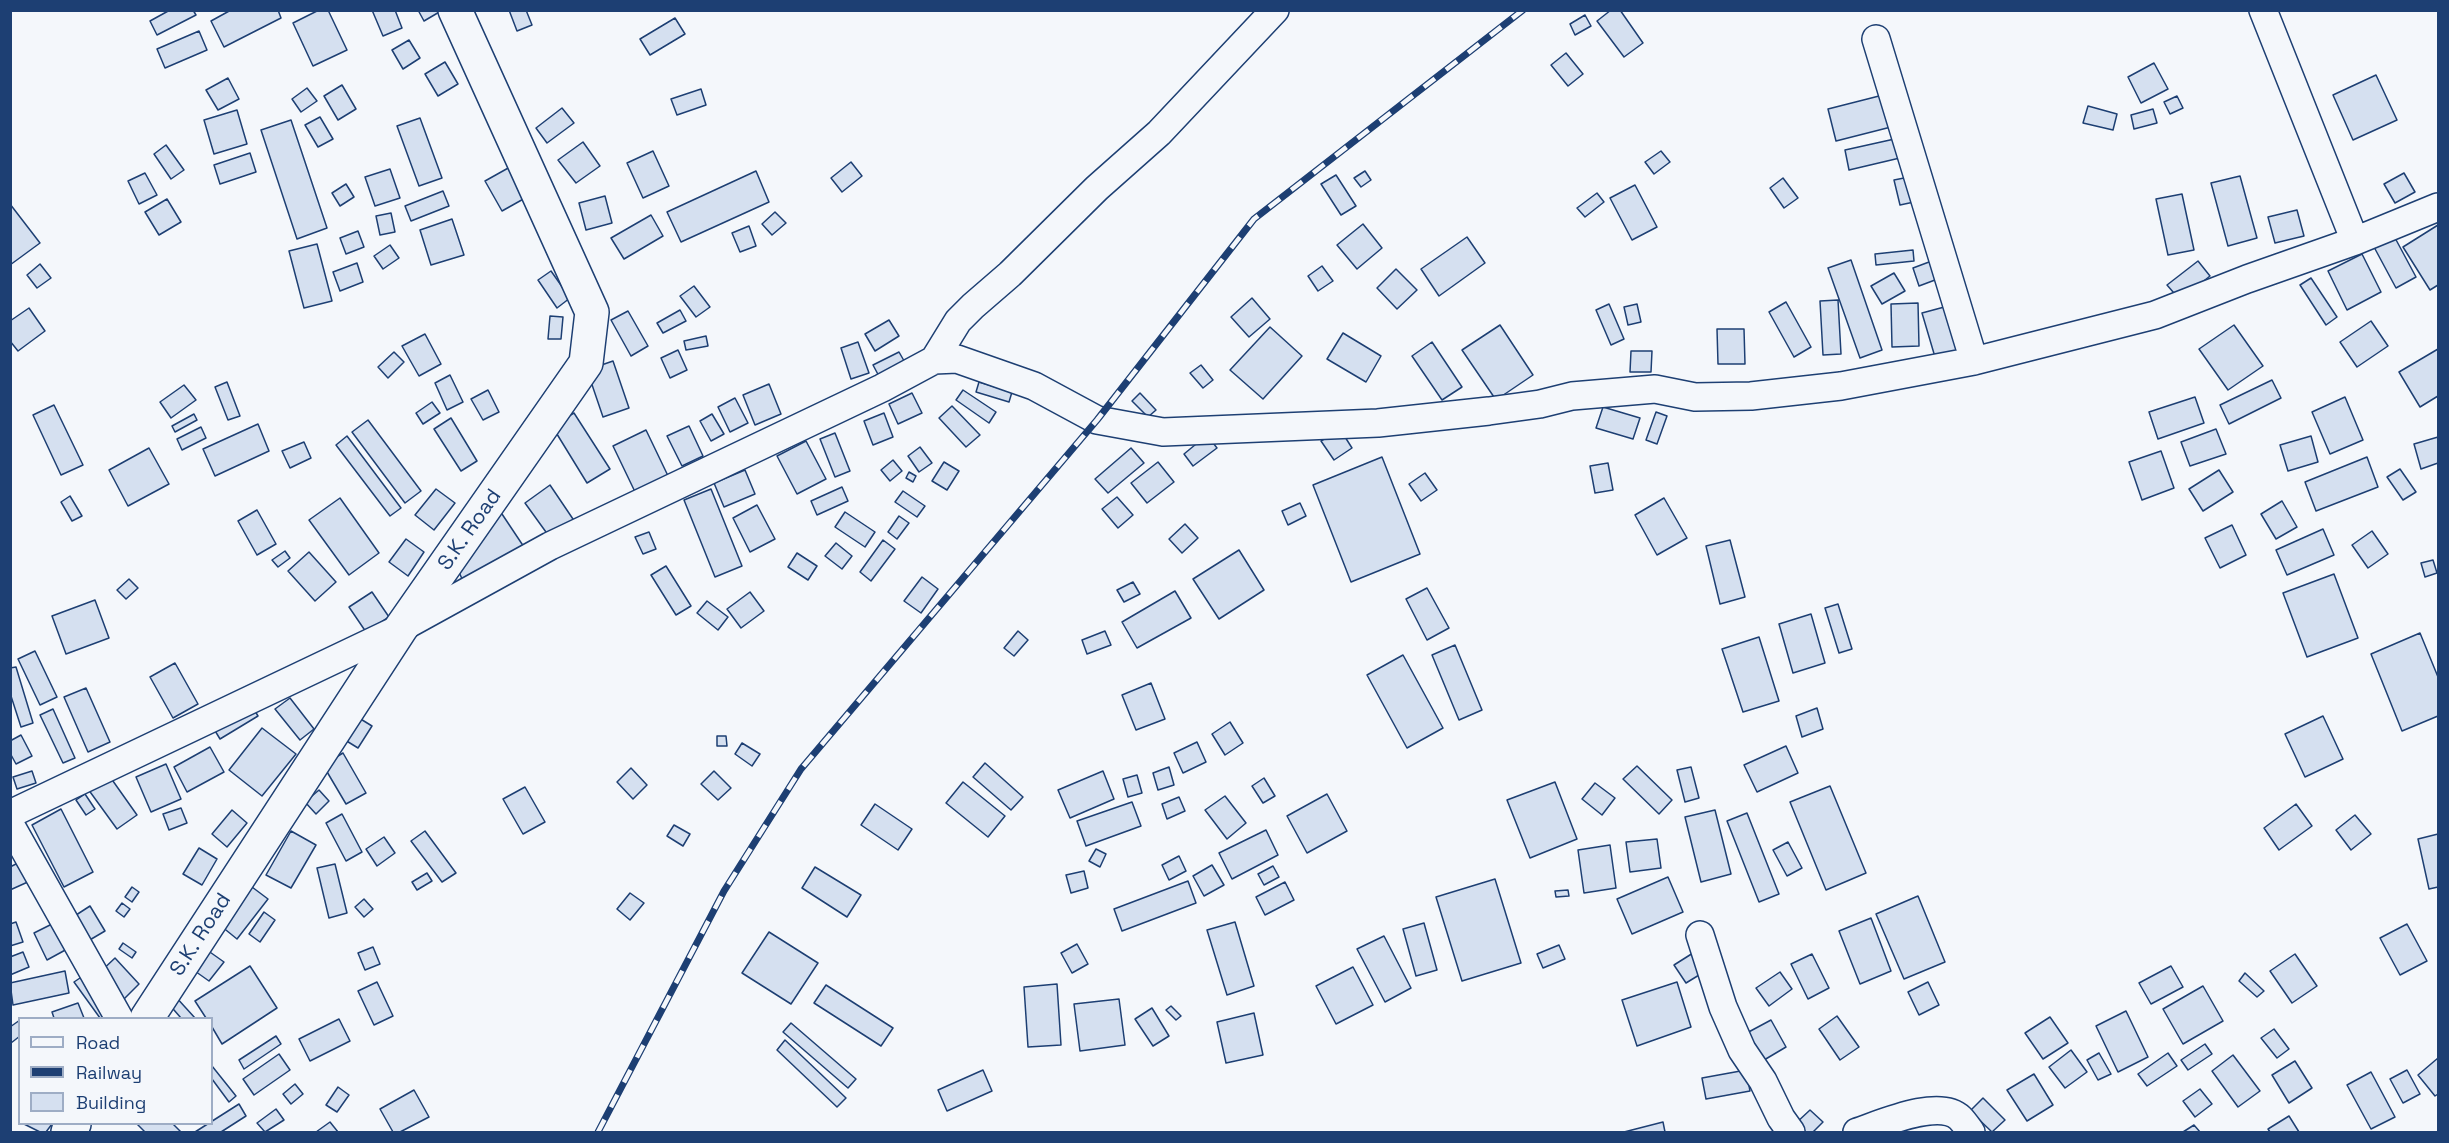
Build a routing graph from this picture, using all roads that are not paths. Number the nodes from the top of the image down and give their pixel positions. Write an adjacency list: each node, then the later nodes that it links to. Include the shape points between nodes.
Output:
1 (455, 10): 9 (main road, S.K. Road, via 592,312 586,363)
2 (1275, 10): 7 (street, via 1159,133 958,321)
3 (2263, 10): 6 (street)
4 (1876, 39): 8 (street)
5 (2439, 207): 6 (street)
6 (2355, 241): 8 (street, via 2155,315)
7 (934, 360): 8 (street, via 957,359 1034,386 1097,420 1163,432 1378,423 1540,404 1572,396 1655,389 1695,397 1751,396 1841,386); 9 (street, via 550,546)
8 (1974, 361)
9 (401, 628): 10 (street); 14 (main road, S.K. Road)
10 (10, 814)
11 (10, 824): 13 (street)
12 (1700, 935): 15 (street, via 1723,1007 1742,1050)
13 (118, 1017)
14 (148, 1017)
15 (1791, 1132)
16 (1857, 1132): 17 (street, via 1912,1114 1942,1110 1959,1116)
17 (1971, 1132)

